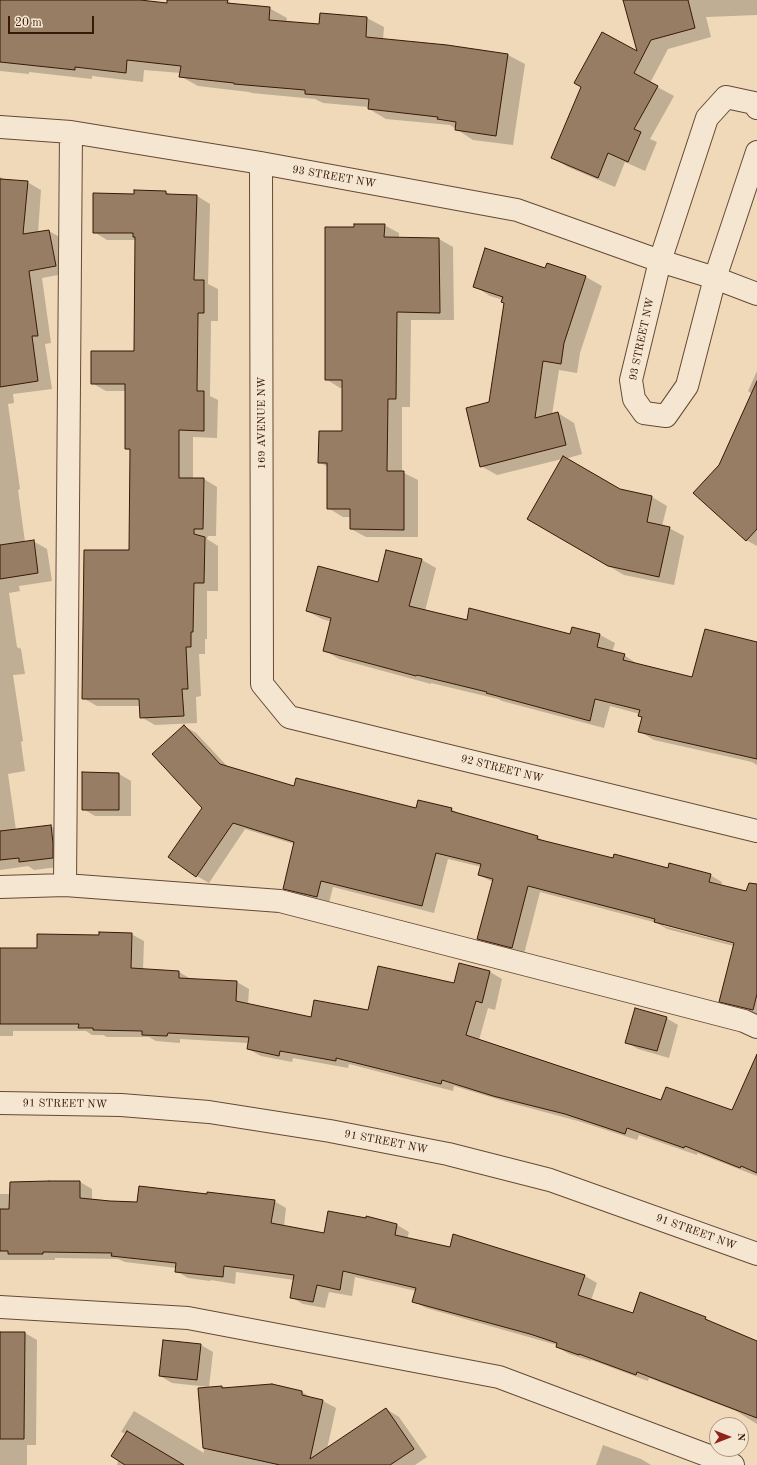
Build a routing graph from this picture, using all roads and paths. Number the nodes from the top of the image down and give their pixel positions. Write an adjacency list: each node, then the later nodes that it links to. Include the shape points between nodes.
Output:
1 (757, 108): 6 (street, 93 STREET NW, via 754,103 726,97 707,118)
2 (0, 127): 3 (street, 93 STREET NW)
3 (71, 132): 5 (street, 93 STREET NW); 11 (street)
4 (757, 152): 7 (street, 93 STREET NW)
5 (261, 163): 6 (street, 93 STREET NW, via 517,210); 9 (street, 169 AVENUE NW)
6 (660, 261): 7 (street, 93 STREET NW); 7 (street, 93 STREET NW, via 631,380 634,399 644,413 666,416 687,386)
7 (715, 278): 8 (street, 93 STREET NW)
8 (757, 294)
9 (262, 684): 10 (street, 92 STREET NW, via 289,717)
10 (757, 832)
11 (65, 885): 12 (street); 13 (street, via 280,901 744,1021)
12 (0, 887)
13 (757, 1027)
14 (0, 1104): 15 (street, 91 STREET NW, via 121,1105 209,1112 330,1131 448,1154 550,1180)
15 (757, 1254)
16 (0, 1307): 17 (street, via 188,1318 499,1377)
17 (733, 1465)

